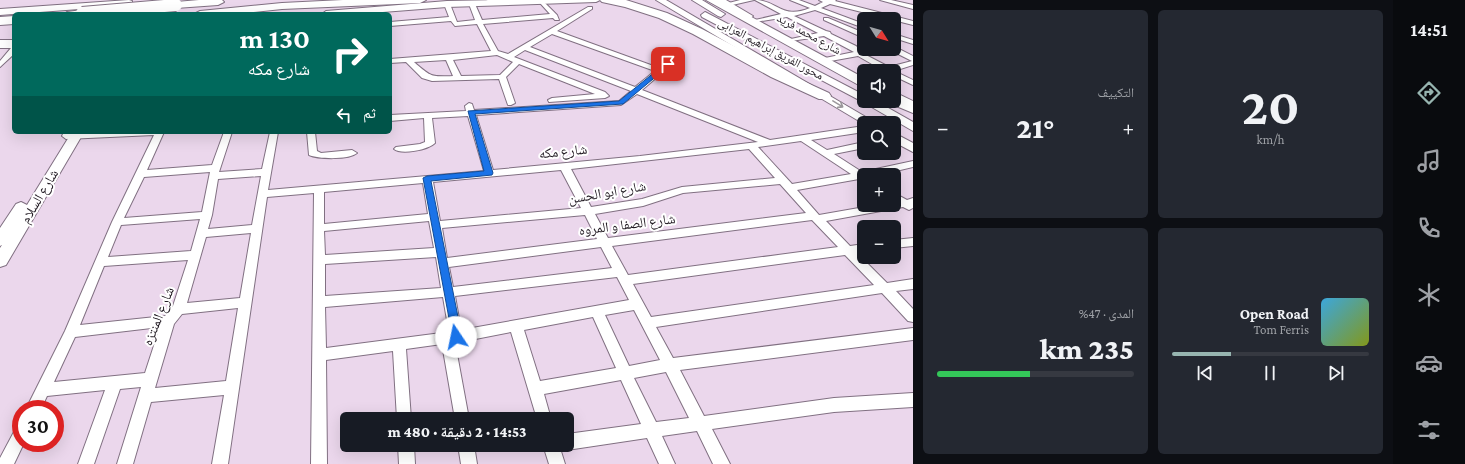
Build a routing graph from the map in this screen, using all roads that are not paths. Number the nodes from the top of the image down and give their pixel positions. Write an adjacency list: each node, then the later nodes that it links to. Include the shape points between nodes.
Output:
1 (148, 0): 31 (street)
2 (248, 0): 19 (highway)
3 (420, 0): 21 (highway)
4 (492, 0): 16 (highway)
5 (596, 0): 16 (street)
6 (606, 0): 92 (highway, via 639,6 669,17 766,70)
7 (646, 0): 50 (street)
8 (660, 0): 50 (street)
9 (678, 0): 90 (street, محور الفريق إبراهيم العرابى)
10 (696, 0): 88 (street, محور الفريق إبراهيم العرابى)
11 (751, 0): 20 (street)
12 (758, 0): 39 (street)
13 (793, 0): 26 (street)
14 (822, 0): 17 (street)
15 (882, 0): 24 (street); 37 (street)
16 (546, 1): 23 (street); 38 (street)
17 (831, 1): 26 (street); 36 (street)
18 (130, 2): 28 (street); 30 (street)
19 (171, 2): 29 (highway, bridge); 32 (street, via 159,6)
20 (719, 2): 44 (street, شارع محمد فريد); 86 (highway)
21 (338, 3): 33 (highway); 34 (highway)
22 (447, 4): 23 (street); 35 (street); 40 (street)
23 (472, 4): 45 (street)
24 (913, 7)
25 (590, 8): 49 (street)
26 (817, 8): 27 (street); 46 (street)
27 (809, 11): 39 (street); 51 (street)
28 (0, 12)
29 (85, 12)
30 (118, 12)
31 (143, 12)
32 (157, 12)
33 (220, 12)
34 (298, 12)
35 (364, 12)
36 (869, 12)
37 (873, 12)
38 (555, 16): 45 (street); 49 (street)
39 (790, 16): 44 (street); 56 (street)
40 (452, 19): 45 (street, via 455,24); 48 (street)
41 (12, 20): 43 (highway)
42 (901, 20): 47 (street)
43 (0, 21)
44 (758, 21): 58 (street, شارع محمد فريد)
45 (480, 22): 65 (street)
46 (857, 23)
47 (913, 23)
48 (392, 24)
49 (562, 24): 52 (street)
50 (709, 28): 92 (street)
51 (847, 28): 54 (street); 56 (street)
52 (551, 31): 62 (street); 81 (street)
53 (12, 33): 55 (highway)
54 (857, 33)
55 (0, 34)
56 (825, 34): 58 (street); 63 (street)
57 (901, 38): 59 (street)
58 (793, 40): 73 (street, شارع محمد فريد)
59 (913, 42)
60 (12, 44): 61 (highway)
61 (0, 45)
62 (523, 47): 70 (street); 89 (street)
63 (857, 51)
64 (12, 52): 77 (street)
65 (496, 53): 69 (street); 70 (street)
66 (857, 53): 73 (street)
67 (901, 53): 71 (street)
68 (864, 56): 79 (street)
69 (449, 58): 72 (street); 84 (street)
70 (507, 58): 75 (street)
71 (913, 58)
72 (408, 60): 74 (street); 84 (street, via 428,78)
73 (828, 60): 82 (street, شارع محمد فريد)
74 (392, 61)
75 (517, 62): 83 (street); 91 (street)
76 (913, 63): 80 (street)
77 (0, 64)
78 (668, 64): 81 (street)
79 (878, 64)
80 (901, 67)
81 (661, 71): 89 (street)
82 (857, 75)
83 (502, 77): 84 (street); 95 (street)
84 (458, 79)
85 (901, 79): 87 (street)
86 (857, 80)
87 (913, 83)
88 (857, 88)
89 (638, 91): 94 (street); 115 (street)
90 (857, 95)
91 (605, 96): 94 (street); 95 (street)
92 (824, 96): 103 (street, one-way to 103)
93 (901, 99): 97 (street)
94 (623, 102): 100 (street)
95 (511, 103): 100 (street)
96 (901, 103): 97 (highway)
97 (913, 107)
98 (880, 108): 106 (street)
99 (893, 108): 105 (street)
100 (470, 109): 101 (street); 102 (street); 128 (street)
101 (392, 112)
102 (428, 115): 104 (street); 119 (street, via 430,143 422,147)
103 (858, 116)
104 (392, 118)
105 (913, 119)
106 (913, 127)
107 (857, 130): 113 (street, شارع مكه)
108 (72, 134): 145 (street, شارع السلام); 154 (street, شارع السلام)
109 (159, 134): 129 (street)
110 (227, 134): 125 (street, شارع المنتزه)
111 (274, 134): 126 (street)
112 (311, 134): 120 (street, via 312,153 320,156)
113 (804, 139): 115 (street, شارع مكه); 121 (street)
114 (901, 142): 118 (street)
115 (771, 144): 116 (street, شارع مكه)
116 (752, 146): 123 (street, شارع مكه); 132 (street)
117 (857, 146): 121 (street)
118 (913, 148)
119 (400, 149)
120 (352, 153)
121 (825, 153): 127 (street)
122 (913, 164): 124 (street, شارع ابو الحسن)
123 (564, 166): 128 (street, شارع مكه); 137 (street)
124 (897, 168)
125 (214, 172): 126 (street); 129 (street); 138 (street, شارع المنتزه)
126 (266, 172): 134 (street)
127 (857, 172)
128 (489, 173): 131 (street, شارع مكه)
129 (139, 174): 141 (street)
130 (857, 177): 132 (street, شارع ابو الحسن)
131 (427, 178): 133 (street, شارع مكه); 140 (street)
132 (786, 184): 137 (street, شارع ابو الحسن, via 682,190 643,202); 139 (street)
133 (319, 188): 134 (street, شارع مكه); 143 (street)
134 (264, 194): 142 (street)
135 (901, 200): 136 (street)
136 (911, 205): 139 (street, شارع الصفا و المروه)
137 (588, 211): 140 (street, شارع ابو الحسن); 146 (street)
138 (207, 215): 141 (street); 144 (street, شارع المنتزه)
139 (816, 217): 146 (street, شارع الصفا و المروه); 150 (street)
140 (435, 221): 143 (street, شارع ابو الحسن); 152 (street)
141 (117, 222): 155 (street)
142 (258, 228): 144 (street); 160 (street)
143 (320, 228): 153 (street)
144 (201, 234): 151 (street, شارع المنتزه)
145 (0, 240)
146 (604, 241): 152 (street, شارع الصفا و المروه); 156 (street)
147 (913, 242): 148 (street)
148 (901, 243)
149 (857, 249): 150 (street)
150 (849, 250): 156 (street); 158 (street)
151 (195, 255): 155 (street); 163 (street, شارع المنتزه)
152 (442, 257): 153 (street, شارع الصفا و المروه); 159 (street)
153 (319, 260): 161 (street)
154 (0, 261)
155 (100, 262): 169 (street)
156 (622, 276): 159 (street); 162 (street)
157 (913, 284): 158 (street)
158 (885, 288): 165 (street); 167 (street)
159 (448, 292): 161 (street); 171 (street)
160 (246, 302): 163 (street); 178 (street)
161 (319, 302): 173 (street)
162 (637, 304): 164 (street); 167 (street)
163 (179, 309): 166 (street, شارع المنتزه)
164 (597, 312): 168 (street); 175 (street)
165 (913, 317)
166 (168, 321): 169 (street); 176 (street, شارع المنتزه)
167 (647, 324): 174 (street)
168 (516, 326): 171 (street); 179 (street)
169 (71, 332): 180 (street)
170 (913, 334): 174 (street)
171 (452, 337): 172 (street); 185 (street)
172 (399, 344): 173 (street); 184 (street)
173 (319, 355): 198 (street)
174 (669, 365): 175 (street); 187 (street)
175 (626, 372): 179 (street); 188 (street)
176 (150, 379): 177 (street); 181 (street, شارع المنتزه)
177 (115, 382): 180 (street); 195 (street)
178 (232, 387): 181 (street); 197 (street)
179 (535, 389): 186 (street)
180 (42, 390): 182 (street)
181 (145, 396): 196 (street, شارع المنتزه)
182 (37, 400)
183 (913, 400): 187 (street, via 834,405)
184 (404, 412)
185 (461, 412)
186 (542, 412)
187 (701, 425): 188 (street); 203 (street)
188 (651, 432): 189 (street); 202 (street)
189 (574, 441)
190 (12, 452): 194 (street)
191 (406, 452): 199 (street)
192 (467, 452): 200 (street)
193 (553, 452): 201 (street)
194 (6, 464)
195 (86, 464)
196 (125, 464)
197 (220, 464)
198 (319, 464)
199 (407, 464)
200 (469, 464)
201 (557, 464)
202 (667, 464)
203 (722, 464)

